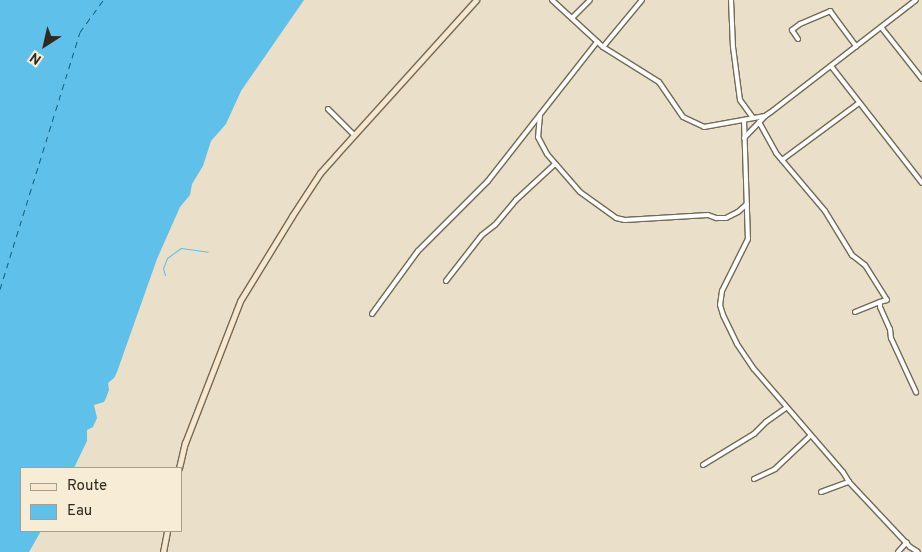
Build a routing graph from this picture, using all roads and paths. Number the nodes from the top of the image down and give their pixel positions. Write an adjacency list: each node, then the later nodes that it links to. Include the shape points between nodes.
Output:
1 (476, 0): 22 (street)
2 (552, 0): 7 (street)
3 (590, 0): 7 (street)
4 (642, 0): 12 (street)
5 (731, 0): 19 (street, via 740,100)
6 (916, 0): 8 (street)
7 (572, 18): 10 (street)
8 (881, 27): 11 (street); 14 (street)
9 (798, 39): 11 (street, via 792,30 829,11)
10 (597, 42): 12 (street); 17 (street)
11 (856, 46): 13 (street)
12 (603, 47): 20 (street, via 659,82 676,110 691,122 704,126)
13 (830, 66): 15 (street); 18 (street)
14 (922, 79)
15 (859, 103): 24 (street); 26 (street)
16 (328, 109): 22 (street)
17 (540, 114): 25 (street, via 538,136); 31 (street, via 474,196 418,251)
18 (765, 116): 19 (street); 21 (street)
19 (753, 118): 20 (street)
20 (744, 120): 23 (street)
21 (759, 122): 23 (street); 24 (street)
22 (354, 135): 36 (street, via 320,174 240,301 185,443)
23 (744, 138): 27 (street)
24 (782, 160): 29 (street, via 825,210 852,255 865,265 887,300)
25 (555, 164): 27 (street, via 580,192 616,218 625,220 708,214 726,218); 28 (street, via 482,236)
26 (922, 183)
27 (747, 204): 33 (street, via 747,243 722,292 720,307 748,362)
28 (446, 281)
29 (880, 302): 30 (street); 32 (street, via 891,338)
30 (855, 312)
31 (372, 314)
32 (916, 392)
33 (786, 408): 34 (street); 35 (street, via 754,434)
34 (810, 436): 37 (street, via 775,469); 38 (street)
35 (703, 465)
36 (179, 467)
37 (754, 479)
38 (849, 482): 39 (street); 41 (street)
39 (821, 492)
40 (167, 532): 42 (street)
41 (907, 542): 43 (street); 44 (street)
42 (162, 552)
43 (898, 552)
44 (918, 552)

